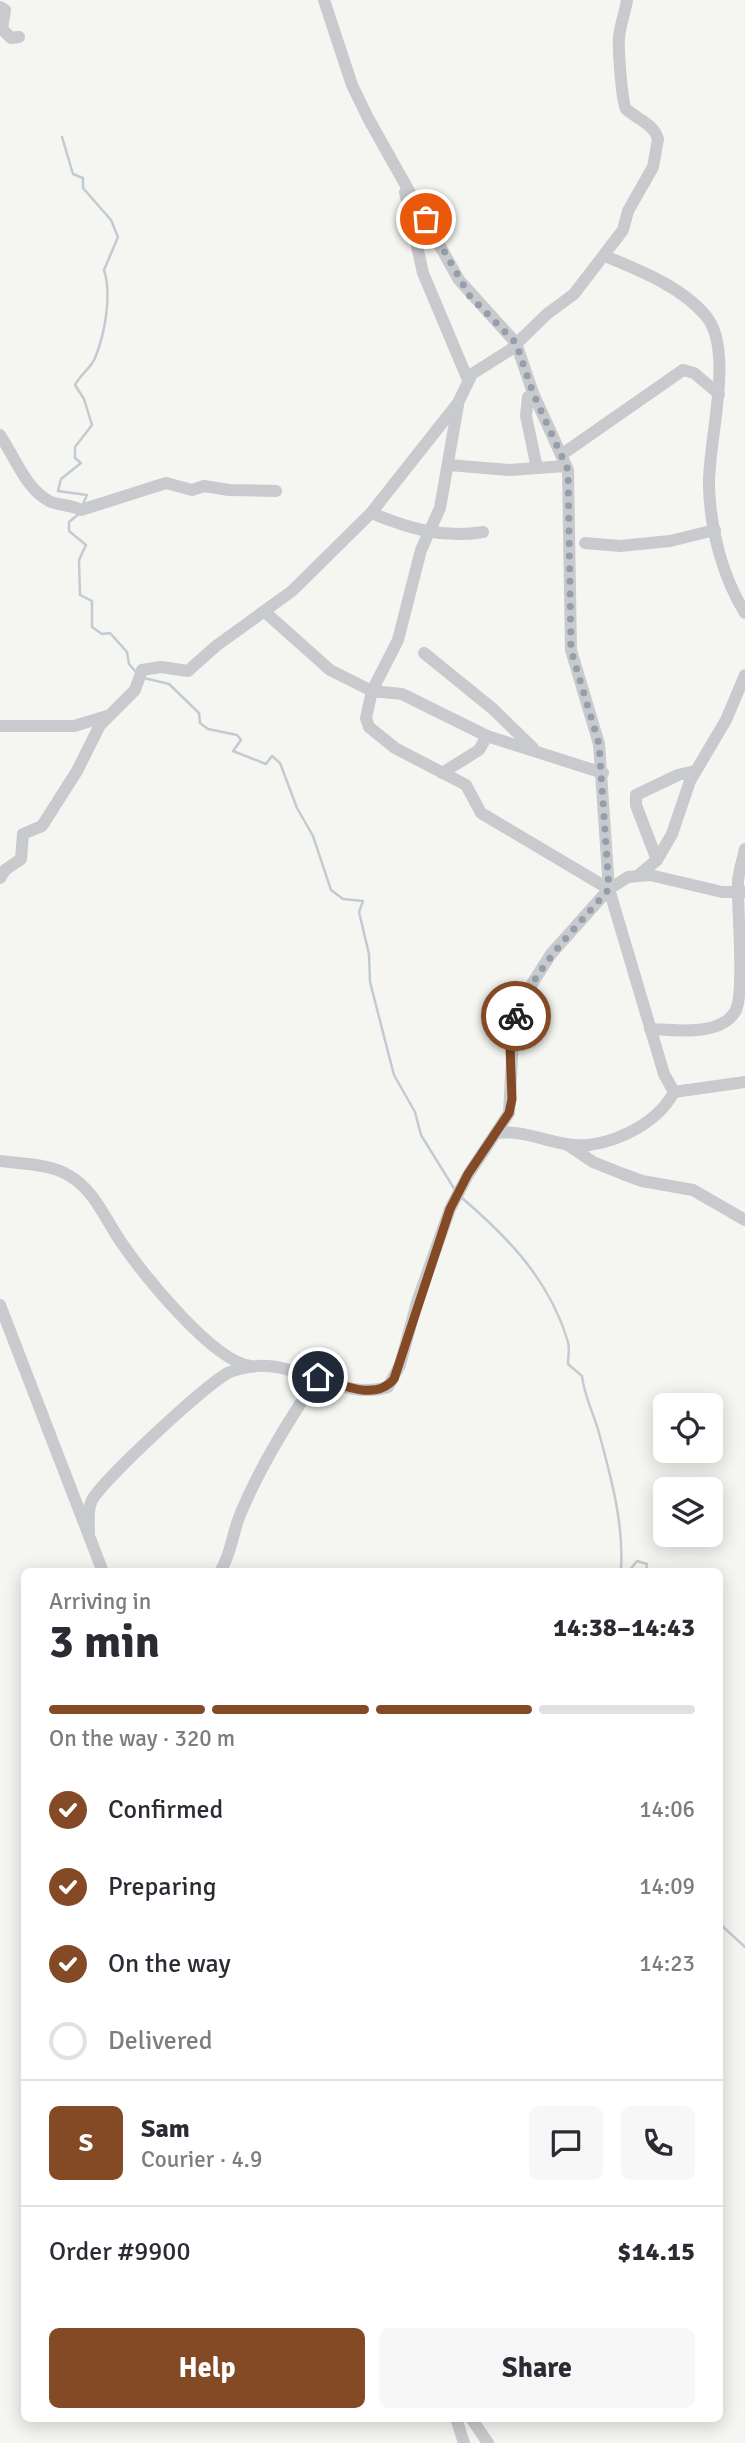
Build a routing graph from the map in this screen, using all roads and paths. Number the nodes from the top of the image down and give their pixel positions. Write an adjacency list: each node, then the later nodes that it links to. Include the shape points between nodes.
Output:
1 (324, 0): 5 (street, via 352,85)
2 (627, 0): 6 (street, via 618,43 621,100 658,139 648,180)
3 (0, 6): 4 (street, via 5,10 2,29 11,38)
4 (19, 37)
5 (403, 182): 7 (street, via 464,288); 8 (street, via 424,273)
6 (605, 256): 7 (street, via 574,294); 9 (street, via 674,290 706,316 718,337)
7 (516, 343): 8 (street); 13 (street)
8 (468, 380): 11 (street)
9 (719, 394): 13 (street, via 694,373 683,370); 18 (street, via 710,463)
10 (528, 397): 15 (street, via 526,416)
11 (458, 403): 14 (street); 17 (street)
12 (0, 435): 16 (street, via 40,496 81,510 166,483 191,489)
13 (564, 461): 15 (street); 33 (street, via 571,650)
14 (449, 465): 15 (street); 19 (street)
15 (537, 468)
16 (276, 491)
17 (371, 513): 19 (street); 22 (street, via 292,592)
18 (715, 530): 21 (street, via 670,541 620,546); 23 (street, via 723,565)
19 (430, 532): 20 (street, via 461,536); 26 (street, via 415,566 398,640)
20 (483, 532)
21 (585, 543)
22 (265, 612): 26 (street, via 330,670); 27 (street, via 188,671 142,670 135,690)
23 (745, 613)
24 (424, 653): 30 (street)
25 (745, 675): 31 (street, via 726,720)
26 (372, 691): 29 (street, via 402,694); 32 (street, via 366,718 369,727 395,748)
27 (108, 716): 28 (street, via 74,726); 37 (street, via 42,826 23,834 21,859)
28 (0, 726)
29 (488, 736): 30 (street); 32 (street, via 479,750)
30 (538, 752): 33 (street)
31 (695, 771): 35 (street, via 678,823); 35 (street, via 636,795)
32 (442, 773): 38 (street, via 466,785 481,813)
33 (603, 773): 38 (street)
34 (745, 849): 39 (street, via 738,880)
35 (657, 860): 36 (street)
36 (640, 874): 38 (street); 39 (street)
37 (0, 878)
38 (609, 889): 40 (street); 43 (street, via 551,954 525,995 513,1021 512,1099)
39 (742, 892): 40 (street, via 736,1012 717,1026 687,1031)
40 (650, 1029): 42 (street)
41 (745, 1082): 42 (street)
42 (674, 1092): 44 (street, via 658,1115 635,1129 603,1141)
43 (496, 1133): 44 (street, via 533,1135); 49 (street, via 450,1209 394,1379 377,1391 357,1390)
44 (567, 1144): 46 (street, via 593,1162 623,1174 693,1190)
45 (0, 1161): 48 (street, via 57,1170 81,1184 181,1315 226,1356)
46 (745, 1220)
47 (0, 1305): 50 (street)
48 (257, 1366): 49 (street); 50 (street, via 229,1372 161,1429 94,1497 89,1506)
49 (318, 1377): 52 (street, via 259,1474)
50 (89, 1532): 51 (street)
51 (102, 1568)
52 (222, 1568)
53 (457, 2422): 55 (street)
54 (474, 2422): 56 (street)
55 (464, 2443)
56 (488, 2443)

